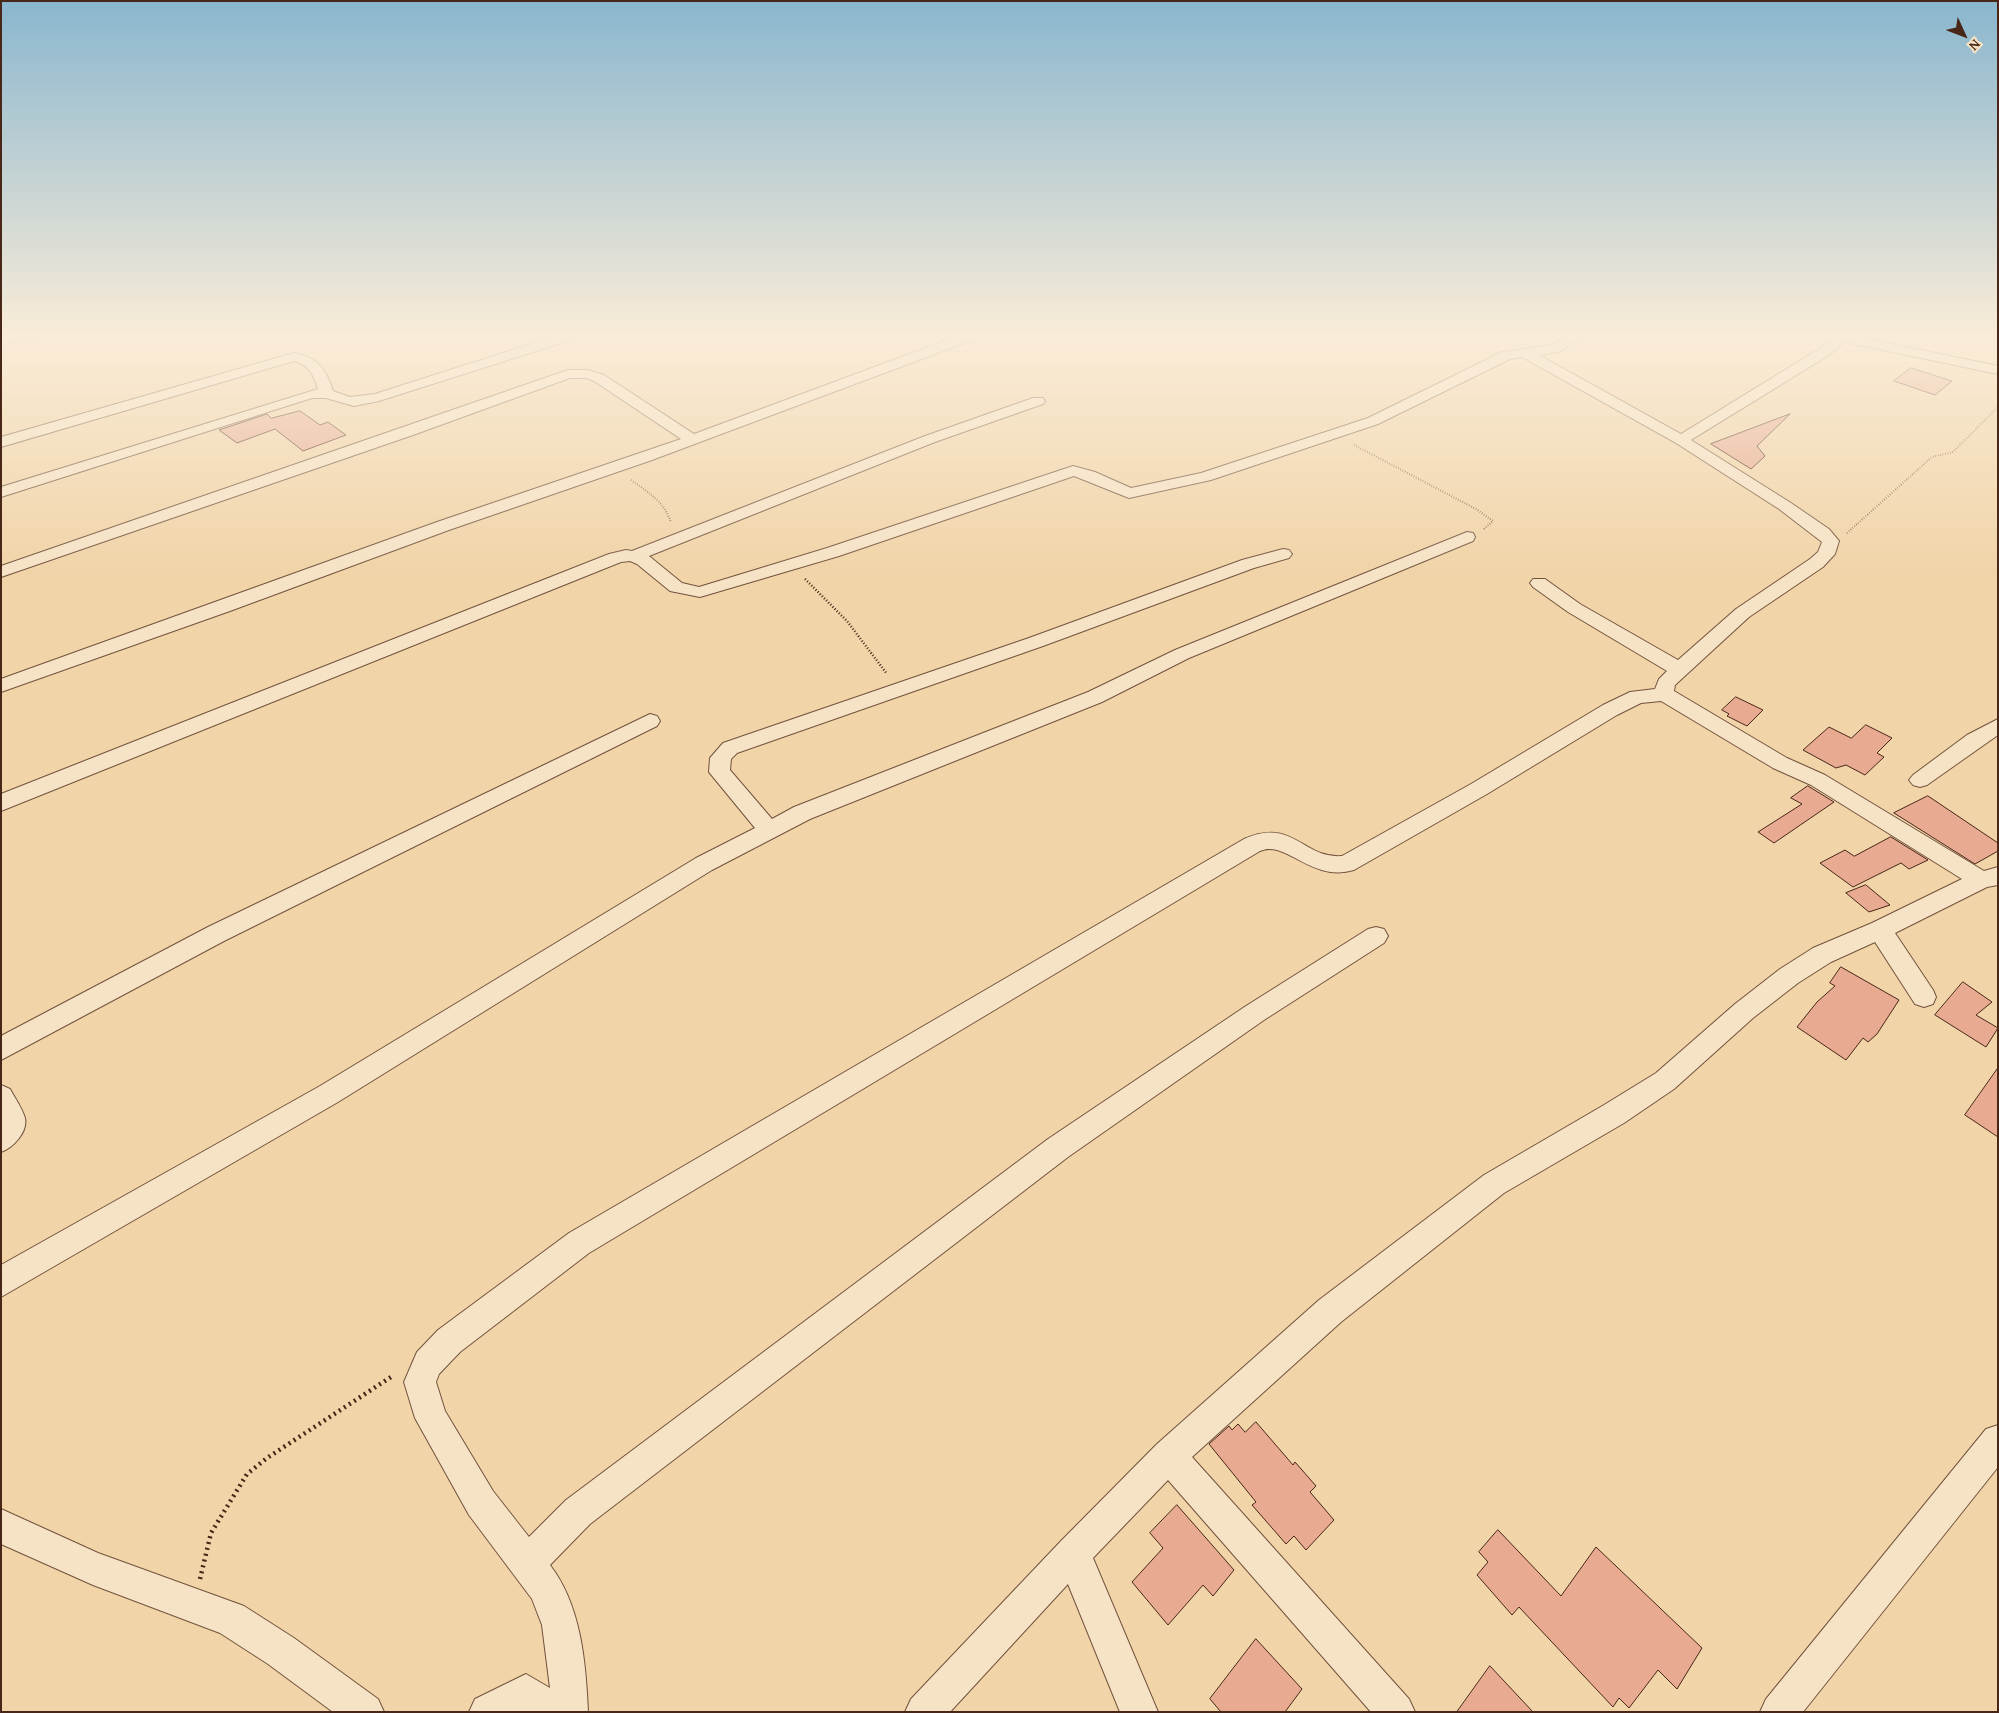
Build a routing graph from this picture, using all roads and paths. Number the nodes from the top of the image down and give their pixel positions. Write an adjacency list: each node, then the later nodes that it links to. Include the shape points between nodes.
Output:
1 (91, 416): 14 (street)
2 (241, 416): 16 (street)
3 (448, 416): 23 (street)
4 (656, 416): 12 (street)
5 (756, 416): 12 (street)
6 (996, 416): 18 (street)
7 (1381, 416): 11 (street)
8 (1638, 416): 13 (street)
9 (1720, 416): 13 (street)
10 (1989, 416): 19 (path, via 1953,452 1932,456 1872,512)
11 (1336, 435): 17 (path, via 1453,496 1493,521 1490,526); 22 (street, via 1205,477 1140,492 1124,492 1073,471)
12 (692, 440): 15 (street)
13 (1681, 440): 19 (street, via 1806,520 1830,538)
14 (1, 442)
15 (615, 467): 18 (path, via 663,506 672,525); 26 (street)
16 (1, 492)
17 (1467, 537): 33 (street, via 1182,654 1095,697 860,789)
18 (670, 541): 21 (street)
19 (1831, 544): 25 (street, via 1818,564 1779,587 1717,633)
20 (1283, 554): 27 (street)
21 (634, 556): 22 (street, via 676,587 700,592); 32 (street, via 615,558)
22 (795, 564): 27 (path, via 801,575 847,621)
23 (1, 572)
24 (1538, 583): 25 (street, via 1574,608)
25 (1680, 670): 28 (street, via 1666,683)
26 (1, 686)
27 (898, 690): 33 (street, via 748,740 722,754 718,763 720,772)
28 (1664, 694): 34 (street, via 1780,763 1818,780); 42 (street, via 1637,697 1610,710 1479,790 1346,864 1330,867 1278,840 1267,839 1252,845 578,1243 449,1341)
29 (650, 721): 38 (street, via 252,916)
30 (1998, 726): 31 (street)
31 (1920, 780)
32 (1, 803)
33 (768, 829): 41 (street, via 704,864 329,1094 124,1208)
34 (1989, 878): 35 (street)
35 (1880, 930): 37 (street); 44 (street, via 1822,955 1789,976 1664,1081 1494,1184 1330,1311)
36 (1376, 936): 47 (street, via 1255,1013 1051,1154 586,1506)
37 (1924, 997)
38 (1, 1049)
39 (1, 1097): 40 (street, via 11,1118 11,1126)
40 (1, 1140)
41 (1, 1282)
42 (428, 1364): 47 (street, via 420,1382 431,1418 481,1503); 48 (path, via 405,1369 247,1474 211,1533)
43 (1998, 1441): 56 (street)
44 (1169, 1456): 46 (street); 55 (street)
45 (1, 1526): 48 (street, via 93,1568)
46 (1073, 1553): 53 (street); 54 (street)
47 (526, 1564): 52 (street, via 545,1588 560,1625 568,1673)
48 (195, 1606): 49 (street, via 231,1619 281,1650)
49 (365, 1712)
50 (488, 1712): 51 (street, via 526,1693)
51 (551, 1712)
52 (569, 1712)
53 (924, 1712)
54 (1139, 1712)
55 (1396, 1712)
56 (1779, 1712)

